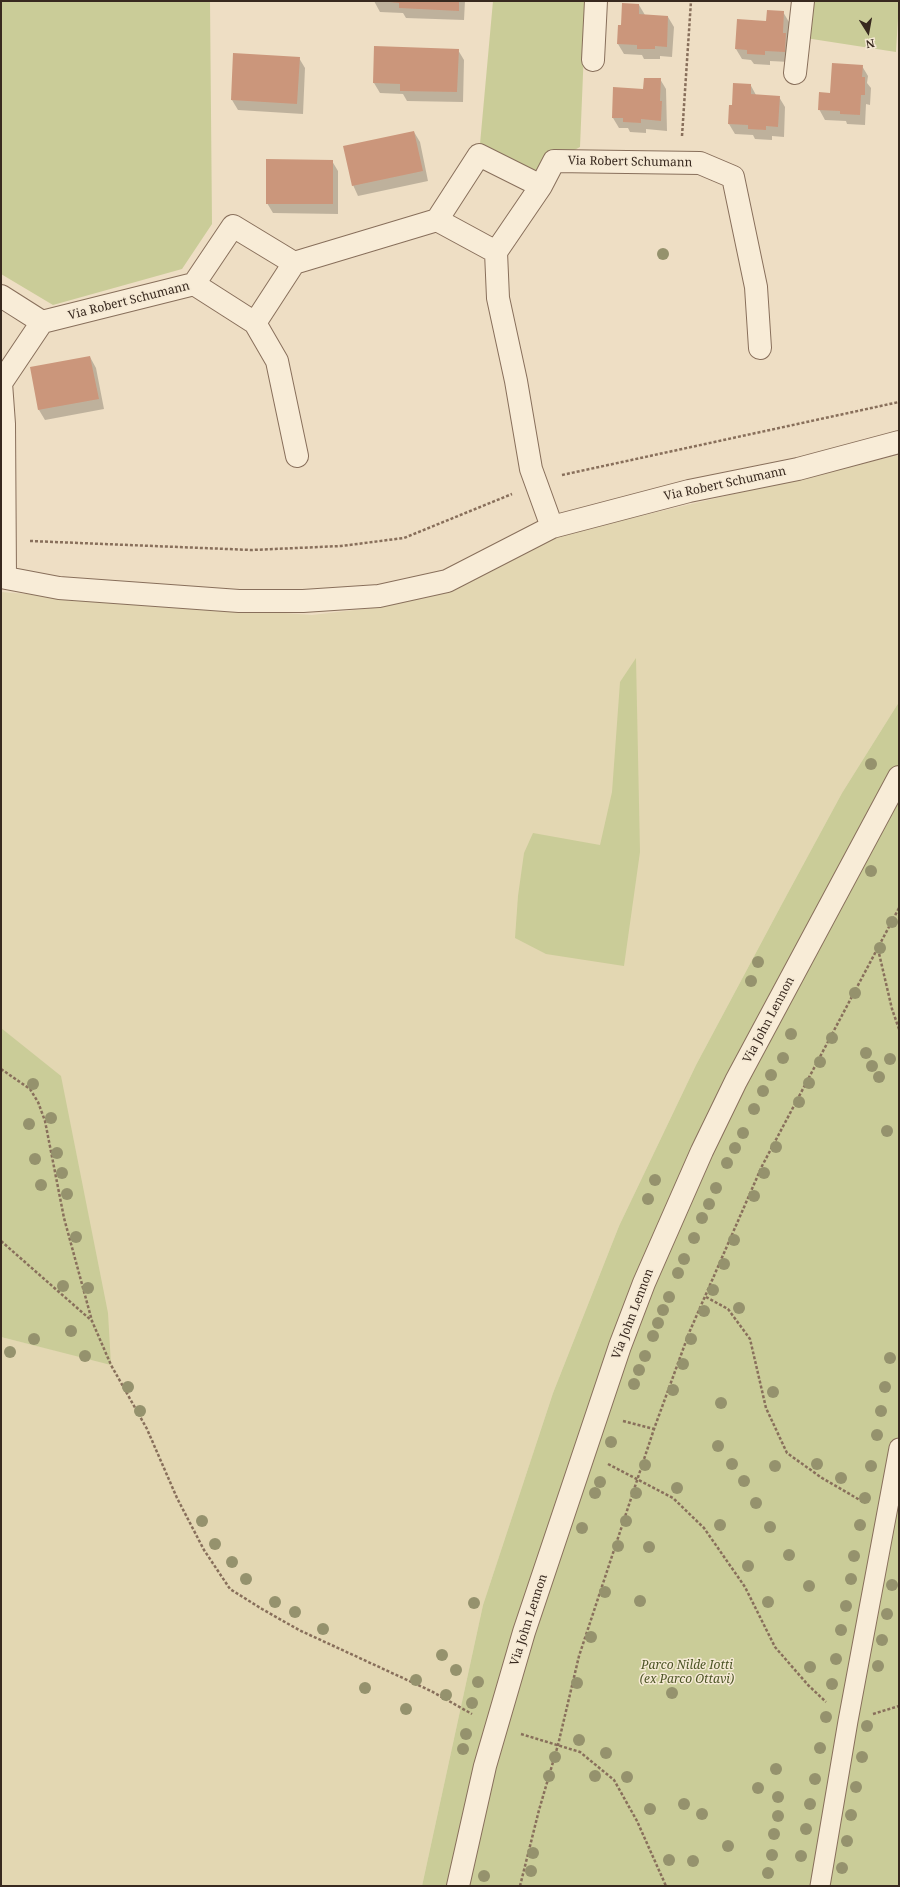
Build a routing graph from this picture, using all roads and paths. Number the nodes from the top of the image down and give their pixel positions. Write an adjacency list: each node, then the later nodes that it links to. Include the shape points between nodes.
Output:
1 (596, 1): 4 (street)
2 (691, 1): 6 (path)
3 (803, 1): 5 (street)
4 (593, 60)
5 (795, 73)
6 (680, 163): 7 (street, Via Robert Schumann, via 554,162); 15 (street, Via Robert Schumann, via 700,163 733,177 756,287)
7 (542, 186): 8 (street, via 479,155); 9 (street, Via Robert Schumann)
8 (437, 220): 9 (street); 10 (street)
9 (496, 252): 20 (street, via 498,298)
10 (294, 263): 11 (street, via 233,226); 14 (street)
11 (194, 284): 13 (street, Via Robert Schumann); 14 (street, Via Robert Schumann)
12 (1, 296): 13 (street)
13 (42, 322): 16 (street, Via Robert Schumann)
14 (255, 323): 19 (street, via 277,361)
15 (760, 348)
16 (1, 383): 22 (street, Via Robert Schumann)
17 (899, 402): 20 (path, via 572,472)
18 (899, 442): 21 (street, Via Robert Schumann, via 798,469 681,493)
19 (297, 456)
20 (536, 484): 21 (street); 22 (path, via 404,538 340,546 252,550)
21 (552, 527): 23 (street, Via Robert Schumann, via 447,581 379,596 303,602 239,601 59,588)
22 (5, 540): 23 (street, Via Robert Schumann)
23 (3, 577)
24 (899, 777): 32 (street, Via John Lennon, via 740,1074 702,1151 644,1284)
25 (899, 908): 26 (path)
26 (878, 948): 27 (path); 30 (path, via 762,1166)
27 (899, 1029)
28 (1, 1069): 31 (path, via 30,1089 45,1121 64,1218)
29 (1, 1241): 31 (path)
30 (706, 1297): 33 (path, via 689,1333); 37 (path, via 728,1309 750,1339 766,1408 787,1453 822,1478 868,1505)
31 (92, 1322): 40 (path, via 111,1365 147,1430 177,1498 204,1550 230,1589 299,1630 431,1691)
32 (598, 1412): 33 (path); 35 (street, Via John Lennon)
33 (654, 1429): 36 (path)
34 (899, 1448): 37 (street)
35 (583, 1456): 36 (path); 40 (street, Via John Lennon, via 524,1632)
36 (638, 1479): 39 (path, via 673,1498 704,1528 745,1587 776,1647 808,1685); 41 (path, via 579,1656)
37 (888, 1512): 39 (street)
38 (899, 1706): 39 (path)
39 (848, 1721): 45 (street)
40 (497, 1726): 41 (path); 42 (street, Via John Lennon, via 485,1766)
41 (558, 1746): 43 (path); 44 (path, via 580,1752 614,1780 637,1821)
42 (458, 1886)
43 (520, 1886)
44 (666, 1886)
45 (820, 1886)

